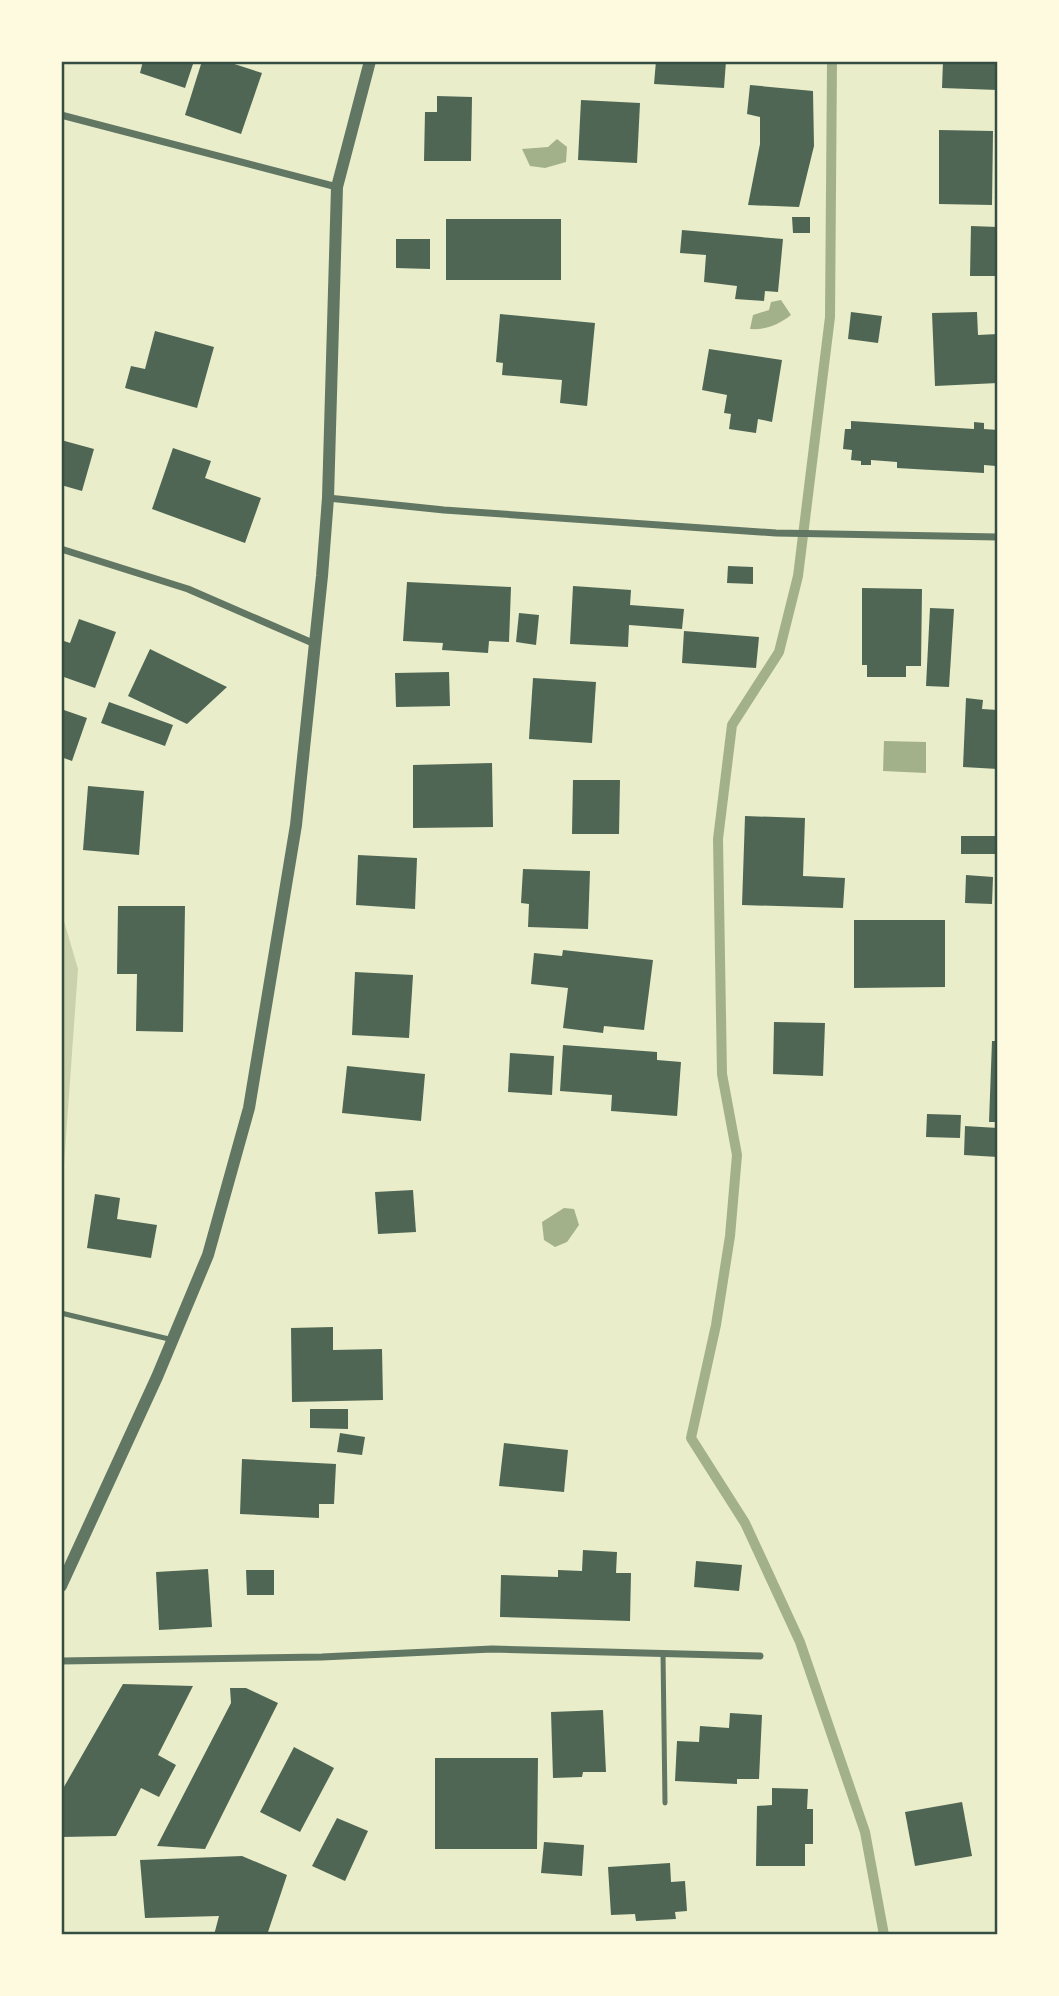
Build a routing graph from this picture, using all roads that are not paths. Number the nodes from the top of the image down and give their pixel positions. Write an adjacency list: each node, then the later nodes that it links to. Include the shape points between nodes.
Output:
1 (370, 61): 3 (street)
2 (61, 115): 3 (street)
3 (337, 187): 4 (street)
4 (328, 498): 5 (street, via 776,533); 7 (street)
5 (998, 537)
6 (61, 549): 7 (street, via 188,589)
7 (315, 644): 9 (street, via 296,825 250,1108 208,1255)
8 (61, 1313): 9 (lane)
9 (173, 1340): 10 (street)
10 (61, 1586)
11 (663, 1653): 12 (street); 13 (street, via 492,1649); 14 (lane)
12 (760, 1656)
13 (61, 1661)
14 (665, 1803)

